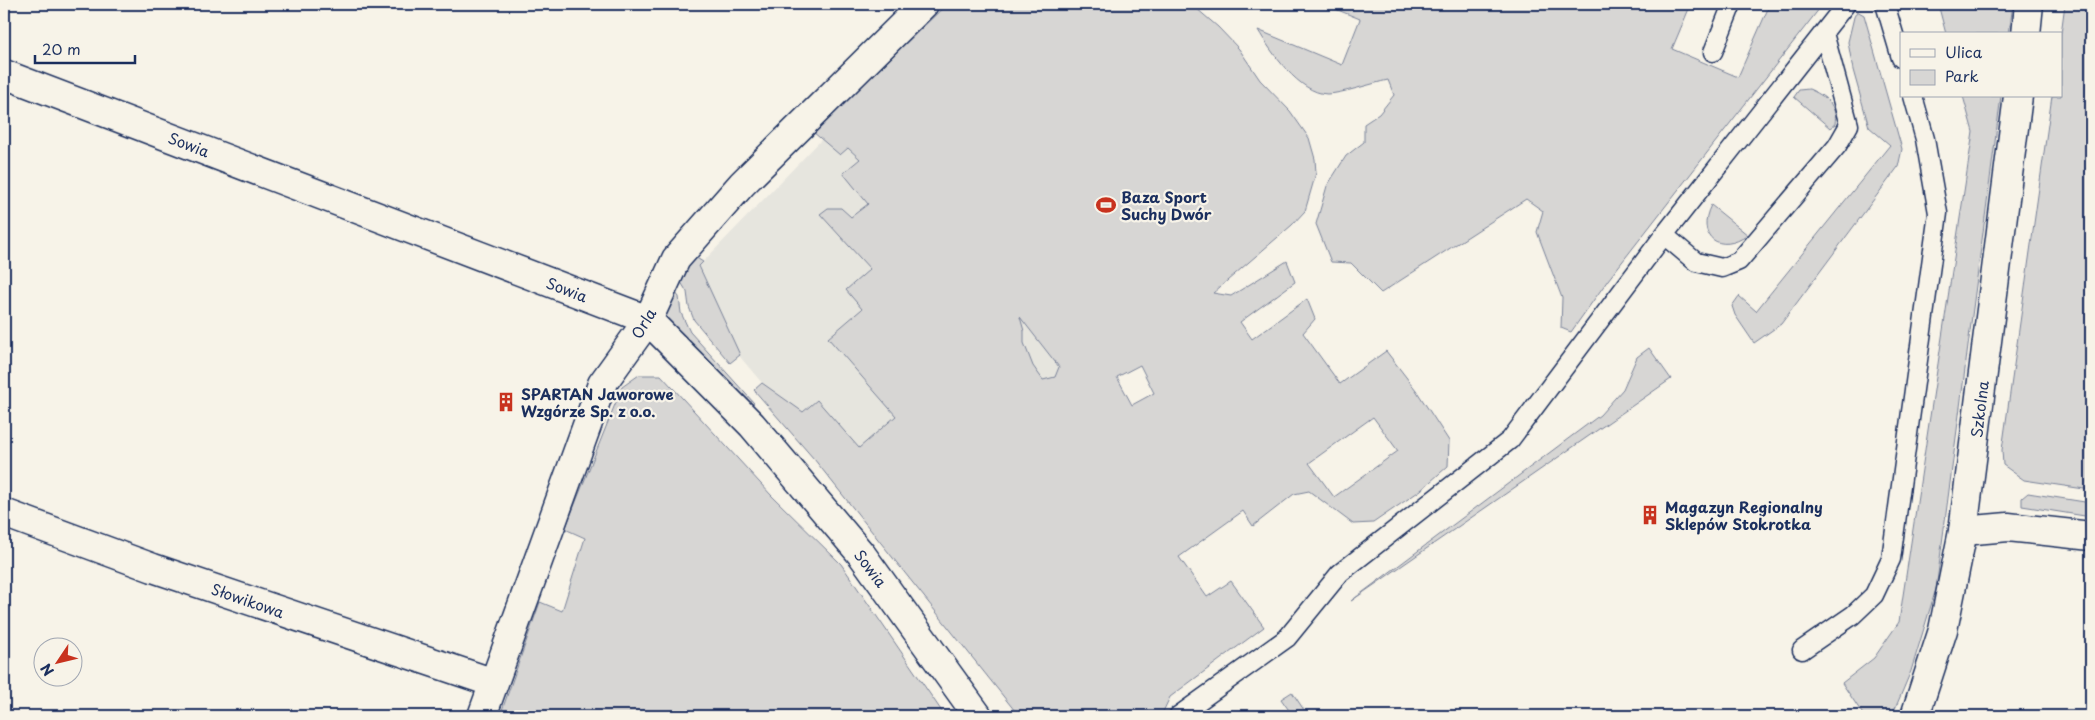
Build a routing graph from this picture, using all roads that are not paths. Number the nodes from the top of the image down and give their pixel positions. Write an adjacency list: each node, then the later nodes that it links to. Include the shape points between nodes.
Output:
1 (1732, 4): 8 (lane)
2 (1846, 4): 7 (lane)
3 (1885, 4): 9 (lane)
4 (2029, 4): 6 (street)
5 (916, 5): 14 (street, Orla, via 742,184 676,258)
6 (2026, 32)
7 (1824, 33): 13 (lane); 13 (lane, via 1849,125 1837,146 1739,261 1722,268 1696,262)
8 (1712, 52)
9 (1900, 55)
10 (4, 74): 14 (street, Sowia)
11 (1914, 98): 18 (lane, via 1925,139 1938,213 1891,559 1874,595 1853,615)
12 (2018, 98): 16 (street, Szkolna)
13 (1664, 235): 22 (lane, via 1510,440 1340,573 1287,638)
14 (648, 320): 19 (street, Orla, via 602,384); 21 (street, Sowia, via 752,425 862,555)
15 (4, 513): 19 (street, Słowikowa, via 153,568)
16 (1963, 531): 17 (street, via 2008,528); 23 (street, Szkolna, via 1943,630)
17 (2091, 536)
18 (1802, 650)
19 (494, 683): 20 (street, Orla)
20 (482, 716)
21 (978, 716)
22 (1178, 716)
23 (1915, 716)

